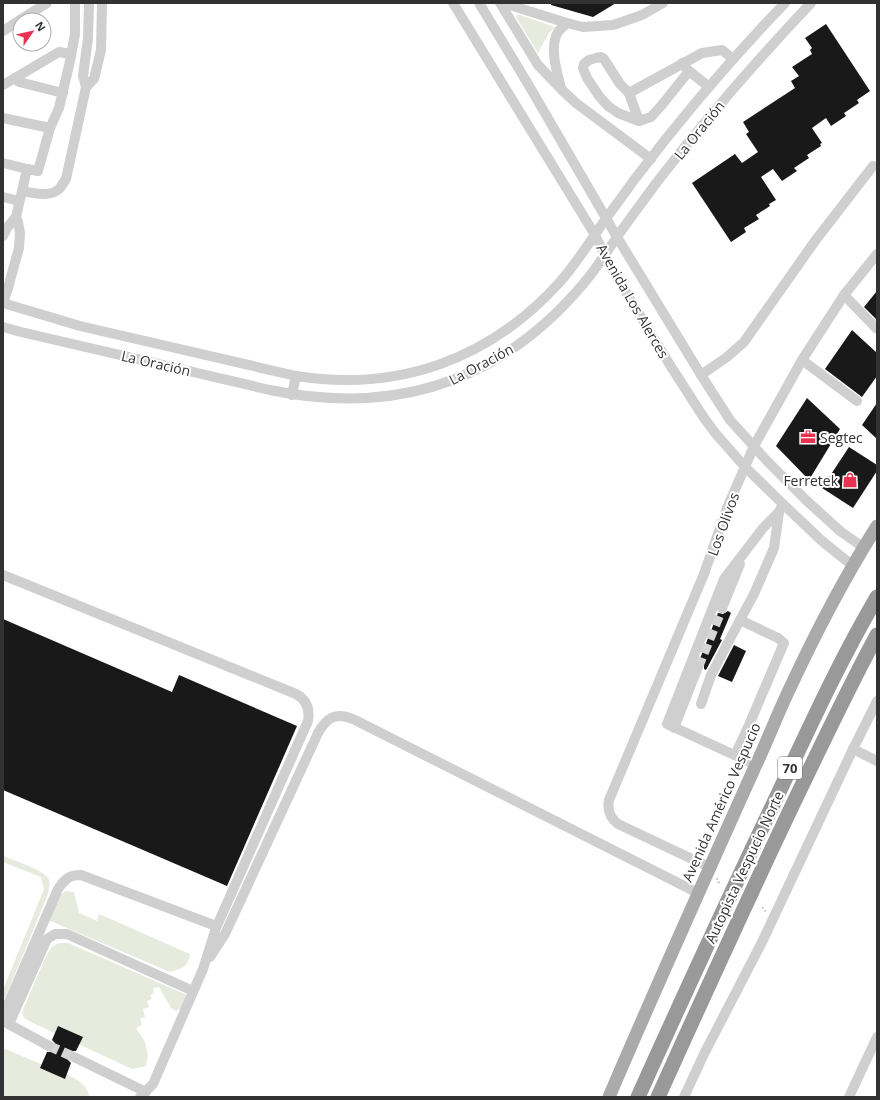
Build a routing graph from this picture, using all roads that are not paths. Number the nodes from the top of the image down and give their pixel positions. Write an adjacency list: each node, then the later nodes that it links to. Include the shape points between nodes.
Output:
1 (47, 3): 12 (street)
2 (75, 3): 16 (street, via 75,34)
3 (89, 3): 22 (street, via 84,76)
4 (102, 3): 22 (street, via 101,50 94,78)
5 (453, 3): 38 (street, Avenida Los Alerces)
6 (479, 3): 37 (street, Avenida Los Alerces)
7 (500, 3): 24 (street, via 538,65)
8 (503, 3): 13 (street)
9 (663, 3): 13 (street, via 642,15 613,25 583,27)
10 (785, 3): 17 (street, La Oración)
11 (811, 3): 40 (street, La Oración, via 702,126)
12 (33, 12)
13 (567, 23): 24 (street, via 558,32 554,43 555,65)
14 (12, 25): 15 (street)
15 (3, 31)
16 (71, 54): 20 (street, via 59,52); 25 (street)
17 (733, 59): 18 (street, via 722,50 702,53); 23 (street, La Oración)
18 (682, 63): 19 (street); 26 (street)
19 (689, 71): 23 (street); 28 (street, via 651,117)
20 (15, 78): 21 (street); 25 (street, via 19,82)
21 (3, 85)
22 (86, 87): 34 (street, via 66,179 60,189 50,194)
23 (709, 87): 30 (street, La Oración)
24 (562, 90): 30 (street)
25 (63, 93): 29 (street)
26 (629, 93): 28 (street); 28 (street, via 601,57 584,64 587,78 608,106)
27 (3, 118): 29 (street)
28 (639, 121)
29 (50, 128): 33 (street, via 38,171)
30 (651, 159): 37 (street, La Oración)
31 (3, 163): 33 (street)
32 (873, 166): 48 (street, via 744,342)
33 (27, 169): 34 (street)
34 (21, 196): 35 (street); 36 (street)
35 (3, 197)
36 (16, 217): 39 (street); 44 (street, via 20,233 19,248)
37 (606, 218): 38 (street, La Oración); 40 (street, Avenida Los Alerces)
38 (595, 235): 42 (street, Avenida Los Alerces); 49 (street, La Oración, via 546,296 520,320 477,348 431,368 384,378 331,380)
39 (3, 236)
40 (617, 237): 42 (street, La Oración); 48 (street, Avenida Los Alerces)
41 (877, 254): 43 (street, Los Olivos)
42 (605, 256): 50 (street, La Oración, via 573,296 542,326 497,358 459,378 407,394 378,398 337,399); 53 (street, Avenida Los Alerces, via 704,418)
43 (844, 295): 46 (street); 47 (street, Los Olivos)
44 (3, 303): 49 (street, La Oración, via 80,326)
45 (3, 327): 50 (street, La Oración)
46 (877, 329)
47 (802, 360): 51 (street); 52 (street, Los Olivos)
48 (701, 375): 52 (street, Avenida Los Alerces, via 730,420)
49 (296, 376): 50 (street)
50 (292, 395)
51 (857, 401)
52 (754, 446): 53 (street, Los Olivos); 56 (street, Avenida Los Alerces, via 806,500 840,531)
53 (745, 467): 54 (street, Avenida Los Alerces); 72 (street, Los Olivos, via 727,508 706,569 609,800 608,810 618,824)
54 (781, 508): 57 (street); 58 (street, Avenida Los Alerces); 62 (street, via 774,548)
55 (877, 526): 56 (main road, Avenida Américo Vespucio)
56 (864, 548): 58 (main road, Avenida Américo Vespucio)
57 (746, 550): 61 (street); 67 (street, via 724,579 667,724)
58 (853, 566): 71 (main road, Avenida Américo Vespucio, via 806,654)
59 (3, 575): 74 (street, via 296,694 307,704 308,721)
60 (877, 597): 83 (highway, Autopista Vespucio Norte / 70, via 825,696 714,929)
61 (722, 608)
62 (740, 620): 66 (street, via 711,676); 69 (street, via 784,643)
63 (877, 636): 84 (highway, Autopista Vespucio Norte / 70, via 844,698 755,883)
64 (698, 667): 67 (street)
65 (877, 701): 68 (street)
66 (701, 704)
67 (674, 728): 69 (street)
68 (853, 750): 70 (street); 85 (street)
69 (735, 755): 71 (street)
70 (877, 761)
71 (756, 765): 72 (main road, Avenida Américo Vespucio)
72 (709, 867): 73 (main road, Avenida Américo Vespucio)
73 (698, 893): 75 (street, via 341,715 326,721 318,733 225,934); 82 (main road, Avenida Américo Vespucio)
74 (216, 926): 75 (street); 77 (street, via 81,875 73,875 64,880 58,889)
75 (203, 969): 76 (street)
76 (193, 991): 77 (street, via 67,934 55,934 47,939); 81 (street, via 153,1084)
77 (5, 1021): 79 (street)
78 (877, 1037): 86 (street)
79 (50, 1046)
80 (74, 1058): 81 (street)
81 (143, 1094)
82 (609, 1097)
83 (638, 1097)
84 (658, 1097)
85 (684, 1097)
86 (850, 1097)

